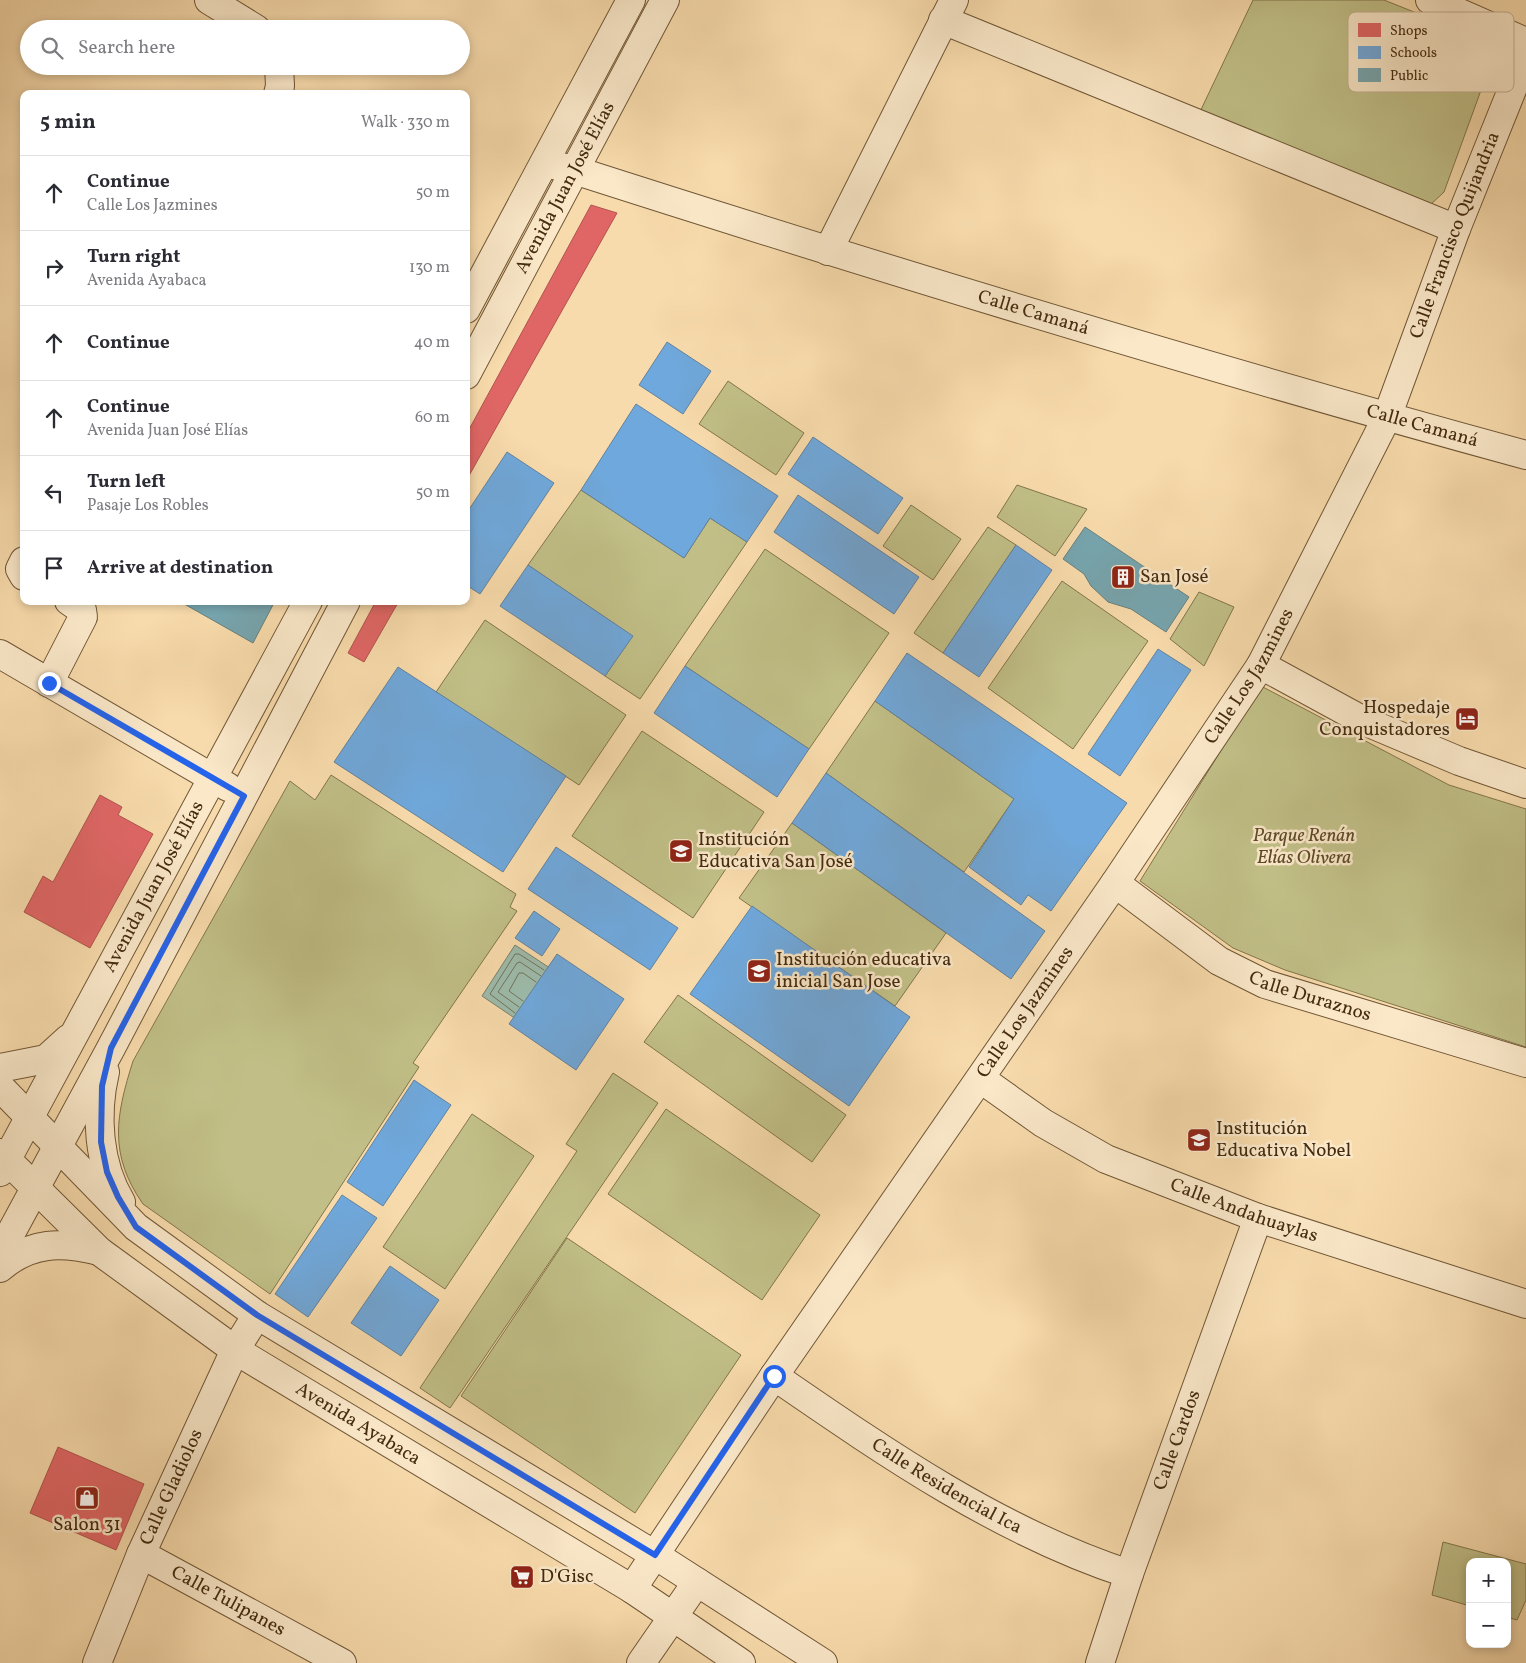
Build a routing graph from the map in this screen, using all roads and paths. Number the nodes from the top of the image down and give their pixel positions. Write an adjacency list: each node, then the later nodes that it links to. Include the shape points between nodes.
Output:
1 (209, 0): 7 (street)
2 (631, 0): 15 (street, Avenida Juan José Elías)
3 (665, 0): 16 (street, Avenida Juan José Elías)
4 (1430, 0): 6 (street)
5 (949, 10): 17 (street); 18 (street)
6 (1457, 12)
7 (241, 20)
8 (1514, 37): 9 (street)
9 (1526, 42)
10 (1526, 55): 12 (street, Calle Francisco Quijandria)
11 (279, 75): 13 (street)
12 (1514, 85)
13 (279, 90)
14 (1511, 92): 17 (street, Calle Francisco Quijandria)
15 (545, 163): 16 (street, Calle Camaná); 19 (street, Avenida Juan José Elías)
16 (574, 170): 18 (street, Calle Camaná); 20 (street, Avenida Juan José Elías)
17 (1456, 229): 21 (street, Calle Francisco Quijandria)
18 (828, 251): 21 (street, Calle Camaná)
19 (470, 302)
20 (470, 367)
21 (1387, 417): 22 (street, Calle Camaná); 27 (street, Calle Los Jazmines)
22 (1526, 455)
23 (75, 605): 28 (street, via 82,610 84,617)
24 (306, 605): 29 (street, Avenida Juan José Elías)
25 (344, 605): 31 (street, Avenida Juan José Elías)
26 (0, 654): 28 (street)
27 (1261, 664): 30 (street, via 1362,720 1459,761); 32 (street, Calle Los Jazmines)
28 (49, 683): 29 (street)
29 (212, 778): 31 (street); 33 (street, Avenida Juan José Elías)
30 (1526, 784)
31 (244, 796): 34 (street, Avenida Juan José Elías)
32 (1115, 883): 35 (street, Calle Duraznos, via 1218,961 1265,984); 37 (street, Calle Los Jazmines)
33 (83, 1021): 36 (street, via 62,1047 46,1059); 39 (street, Avenida Juan José Elías)
34 (111, 1048): 40 (street, Avenida Juan José Elías); 44 (street, via 102,1086 101,1142 107,1172)
35 (1526, 1063)
36 (0, 1068)
37 (981, 1079): 43 (street, Calle Andahuaylas, via 1043,1123 1106,1159); 51 (street, Calle Los Jazmines)
38 (0, 1087): 39 (street)
39 (29, 1117): 40 (street); 41 (street, Avenida Juan José Elías)
40 (58, 1146): 42 (street, Avenida Juan José Elías); 44 (street)
41 (2, 1162): 42 (street, Avenida Ayabaca)
42 (35, 1188): 45 (street, Avenida Ayabaca); 46 (street, Avenida Juan José Elías)
43 (1258, 1218): 48 (street, Calle Andahuaylas); 54 (street, Calle Cardos)
44 (136, 1227): 49 (street)
45 (99, 1251): 47 (street, via 70,1244 48,1246 27,1252); 50 (street, Avenida Ayabaca)
46 (0, 1253)
47 (0, 1268)
48 (1526, 1304)
49 (257, 1315): 50 (street, Calle Gladiolos); 53 (street)
50 (235, 1350): 52 (street, Calle Gladiolos); 56 (street, Avenida Ayabaca)
51 (774, 1376): 53 (street, Calle Los Jazmines); 54 (street, Calle Residencial Ica, via 879,1448 960,1498 1085,1559)
52 (141, 1554): 58 (street, Calle Gladiolos); 59 (street, Calle Tulipanes)
53 (655, 1555): 55 (street); 56 (street, Calle Los Jazmines)
54 (1129, 1574): 63 (street, Calle Cardos)
55 (697, 1582): 57 (street); 62 (street)
56 (632, 1589): 57 (street, Avenida Ayabaca)
57 (673, 1617): 60 (street); 61 (street, Avenida Ayabaca)
58 (97, 1663)
59 (342, 1663)
60 (641, 1663)
61 (741, 1663)
62 (823, 1663)
63 (1100, 1663)

